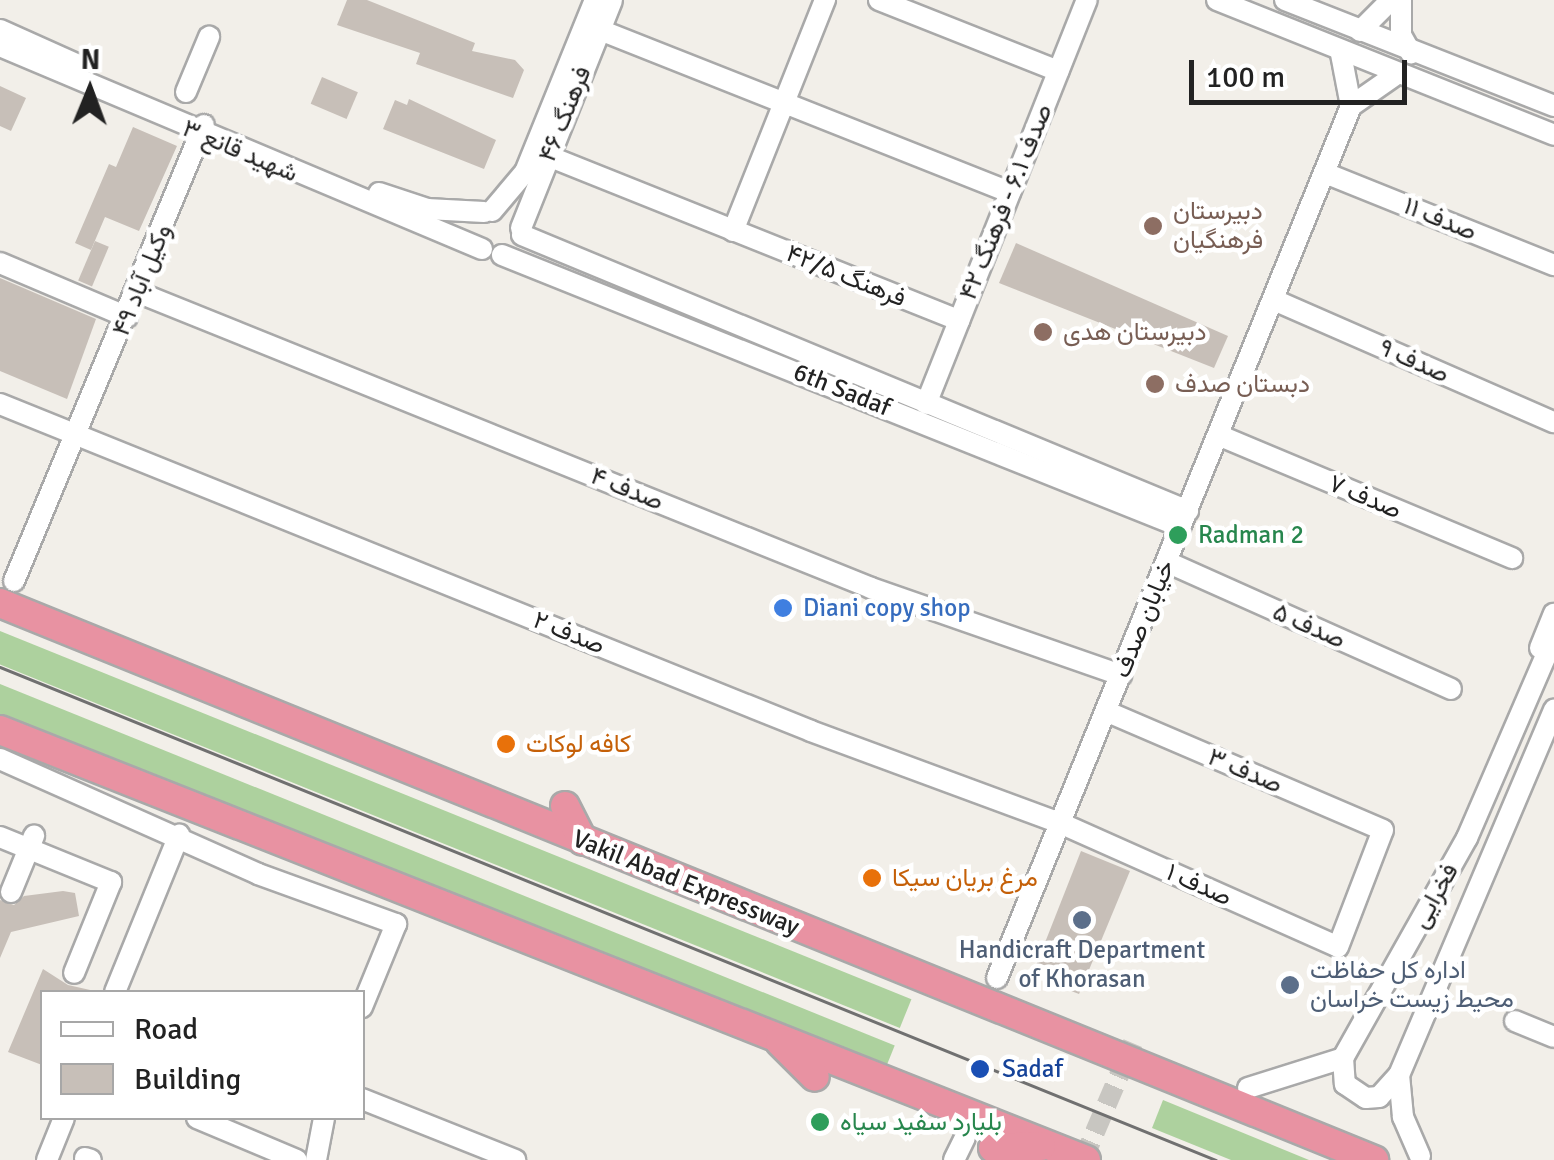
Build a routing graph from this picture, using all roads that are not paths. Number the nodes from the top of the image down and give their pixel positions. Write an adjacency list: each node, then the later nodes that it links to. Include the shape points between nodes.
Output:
1 (596, 0): 28 (street, فرهنگ ۴۶, via 525,172)
2 (612, 0): 11 (street, فرهنگ ۴۶)
3 (825, 0): 20 (street)
4 (879, 0): 17 (street)
5 (1087, 0): 17 (street, صدف ۶.۱ - فرهنگ ۴۲)
6 (1285, 0): 12 (street)
7 (1391, 0): 12 (street)
8 (1402, 0): 15 (street, via 1402,35)
9 (1229, 2): 16 (street)
10 (0, 30): 23 (street, شهید قانع ۳)
11 (600, 30): 20 (street); 25 (street, فرهنگ ۴۶)
12 (1360, 31): 15 (street)
13 (208, 36): 19 (street)
14 (0, 46): 23 (street, شهید قانع ۳)
15 (1411, 53): 22 (street)
16 (1342, 54): 18 (street); 21 (street)
17 (1058, 71): 27 (street, صدف ۶.۱ - فرهنگ ۴۲)
18 (1394, 76): 21 (street); 24 (street)
19 (186, 92)
20 (784, 103): 27 (street); 29 (street)
21 (1350, 106): 26 (street, خیابان صدف)
22 (1554, 106)
23 (203, 129): 28 (street, شهید قانع ۳, via 399,202); 31 (street, شهید قانع ۳); 34 (street, وکیل آباد ۴۹)
24 (1554, 135)
25 (548, 156): 29 (street, فرهنگ ۴۲/۵); 30 (street, فرهنگ ۴۶)
26 (1325, 173): 33 (street, صدف ۱۱); 35 (street, خیابان صدف)
27 (1010, 192): 37 (street, صدف ۶.۱ - فرهنگ ۴۲)
28 (488, 212): 30 (street, 6th Sadaf); 31 (street, via 471,231)
29 (733, 231): 37 (street, فرهنگ ۴۲/۵)
30 (521, 232): 31 (street, via 516,250); 38 (street, 6th Sadaf)
31 (492, 252): 38 (street, 6th Sadaf)
32 (0, 263): 36 (street)
33 (1554, 265)
34 (136, 292): 36 (street, وکیل آباد ۴۹); 50 (street, صدف ۴, via 870,588)
35 (1274, 300): 41 (street, صدف ۹); 42 (street, خیابان صدف)
36 (126, 316): 43 (street, وکیل آباد ۴۹)
37 (959, 320): 40 (street, صدف ۶.۱ - فرهنگ ۴۲)
38 (764, 348): 40 (street, 6th Sadaf); 44 (street, 6th Sadaf)
39 (0, 404): 43 (street, صدف ۲)
40 (926, 404): 44 (street, 6th Sadaf)
41 (1554, 422)
42 (1218, 436): 44 (street, خیابان صدف); 45 (street, صدف ۷)
43 (79, 437): 47 (street, وکیل آباد ۴۹); 58 (street, صدف ۲)
44 (1184, 519): 46 (street, خیابان صدف)
45 (1512, 558)
46 (1167, 562): 50 (street, خیابان صدف); 51 (street, صدف ۵)
47 (7, 592): 61 (highway, Vakil Abad Expressway)
48 (1554, 614): 54 (street, via 1513,713)
49 (1554, 638): 54 (street, فخرایی)
50 (1121, 675): 53 (street, خیابان صدف)
51 (1452, 689)
52 (1554, 708): 74 (street, فخرایی)
53 (1106, 712): 58 (street, خیابان صدف); 64 (street, صدف ۳, via 1383,830)
54 (1521, 721): 72 (street, فخرایی, via 1467,838)
55 (0, 730): 70 (highway)
56 (0, 759): 59 (street)
57 (566, 806): 61 (highway)
58 (1060, 824): 64 (street, صدف ۱); 65 (street, خیابان صدف)
59 (180, 835): 67 (street); 68 (street, via 258,874 396,924)
60 (0, 837): 62 (street)
61 (583, 841): 80 (highway, Vakil Abad Expressway)
62 (31, 842): 63 (street); 66 (street, via 112,882)
63 (11, 892)
64 (1338, 947)
65 (1000, 971)
66 (74, 973)
67 (116, 990)
68 (365, 1000)
69 (1515, 1021): 71 (street)
70 (768, 1031): 73 (highway); 83 (highway)
71 (1554, 1037)
72 (1343, 1058): 74 (street, via 1345,1084 1366,1098 1379,1096); 75 (street)
73 (815, 1076)
74 (1398, 1076): 85 (street, via 1403,1117)
75 (1248, 1088)
76 (365, 1100): 89 (street)
77 (63, 1120): 86 (street)
78 (202, 1120): 87 (street)
79 (324, 1120): 88 (street)
80 (1276, 1120): 81 (highway); 92 (highway, Vakil Abad Expressway)
81 (1330, 1120)
82 (965, 1138): 90 (street)
83 (1051, 1146): 84 (highway); 91 (highway)
84 (993, 1148)
85 (1420, 1156)
86 (47, 1160)
87 (297, 1160)
88 (316, 1160)
89 (515, 1160)
90 (954, 1160)
91 (1086, 1160)
92 (1374, 1160)

